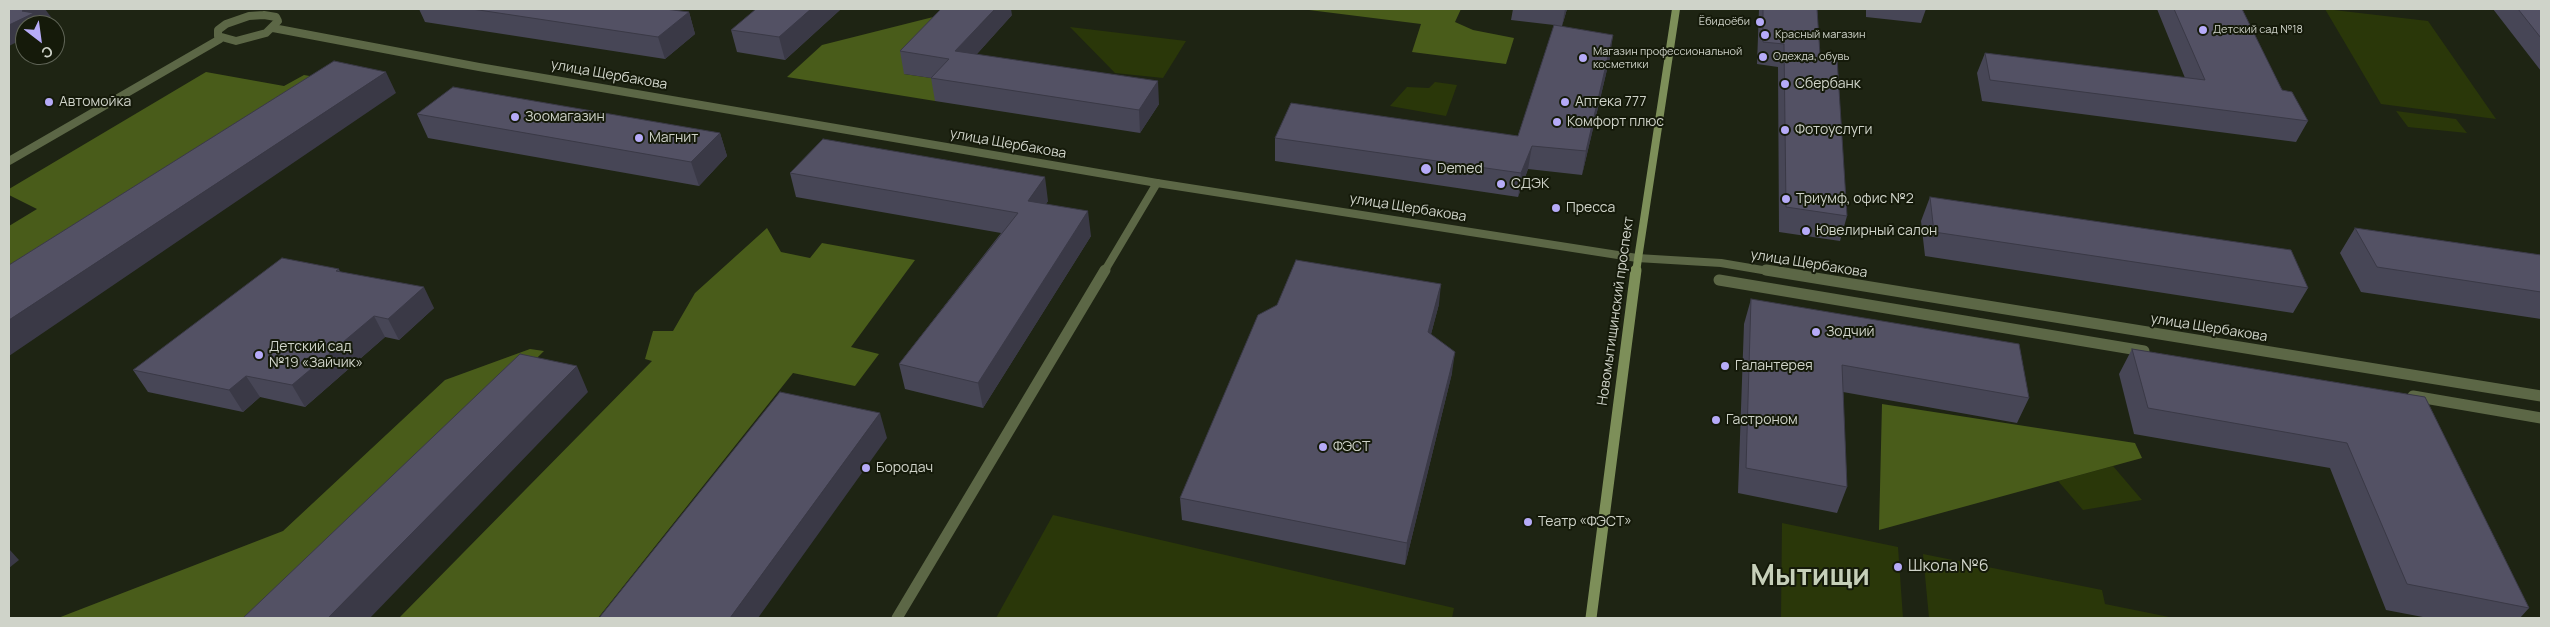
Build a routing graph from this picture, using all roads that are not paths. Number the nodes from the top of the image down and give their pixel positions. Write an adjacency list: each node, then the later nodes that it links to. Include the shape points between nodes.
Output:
1 (273, 9): 3 (street)
2 (1676, 9): 8 (main road, Новомытищинский проспект)
3 (264, 14): 4 (street, via 278,20); 5 (street, via 226,24 216,34)
4 (273, 28): 5 (street, via 246,39); 7 (street, улица Щербакова, via 479,67)
5 (220, 39): 6 (street)
6 (9, 161)
7 (1157, 183): 8 (street, улица Щербакова); 14 (street)
8 (1637, 258): 12 (street, улица Щербакова, via 1721,263); 15 (main road, Новомытищинский проспект)
9 (1719, 280): 10 (street)
10 (2159, 354)
11 (2404, 395): 13 (street)
12 (2541, 396)
13 (2541, 418)
14 (897, 618)
15 (1591, 618)

